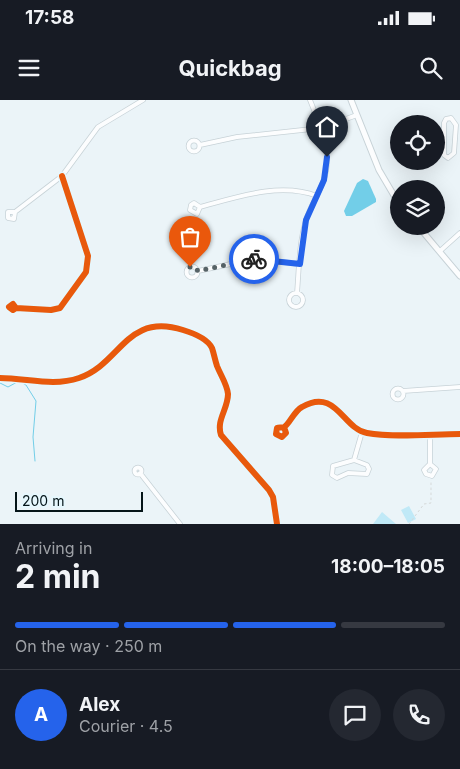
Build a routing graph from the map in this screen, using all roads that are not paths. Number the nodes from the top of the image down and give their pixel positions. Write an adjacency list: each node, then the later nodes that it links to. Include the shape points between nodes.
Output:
1 (143, 100): 8 (street, via 98,127)
2 (310, 100): 6 (street)
3 (352, 100): 4 (street)
4 (357, 115): 6 (street); 9 (street)
5 (458, 125): 5 (street, via 450,118 444,123 444,155 448,158 454,153)
6 (321, 128): 7 (street); 10 (street, via 326,165)
7 (200, 144)
8 (62, 176): 12 (street); 20 (street, via 88,251 86,272 60,308)
9 (390, 189)
10 (317, 196): 11 (street, via 294,189 281,190); 16 (street, via 306,220)
11 (200, 207)
12 (15, 212)
13 (460, 234): 15 (street)
14 (426, 235): 15 (street)
15 (440, 251): 18 (street)
16 (300, 264): 17 (street, via 254,259); 19 (street)
17 (198, 271)
18 (460, 276)
19 (297, 293)
20 (16, 308)
21 (460, 387): 22 (street)
22 (403, 391)
23 (284, 427): 24 (street, via 302,407 320,402 340,410)
24 (362, 432): 25 (street); 27 (street)
25 (430, 434): 26 (street); 28 (street)
26 (460, 434)
27 (354, 460): 27 (street, via 333,466 332,475 337,478 348,473 367,474 367,465)
28 (430, 464)
29 (140, 473): 30 (street)
30 (180, 524)

